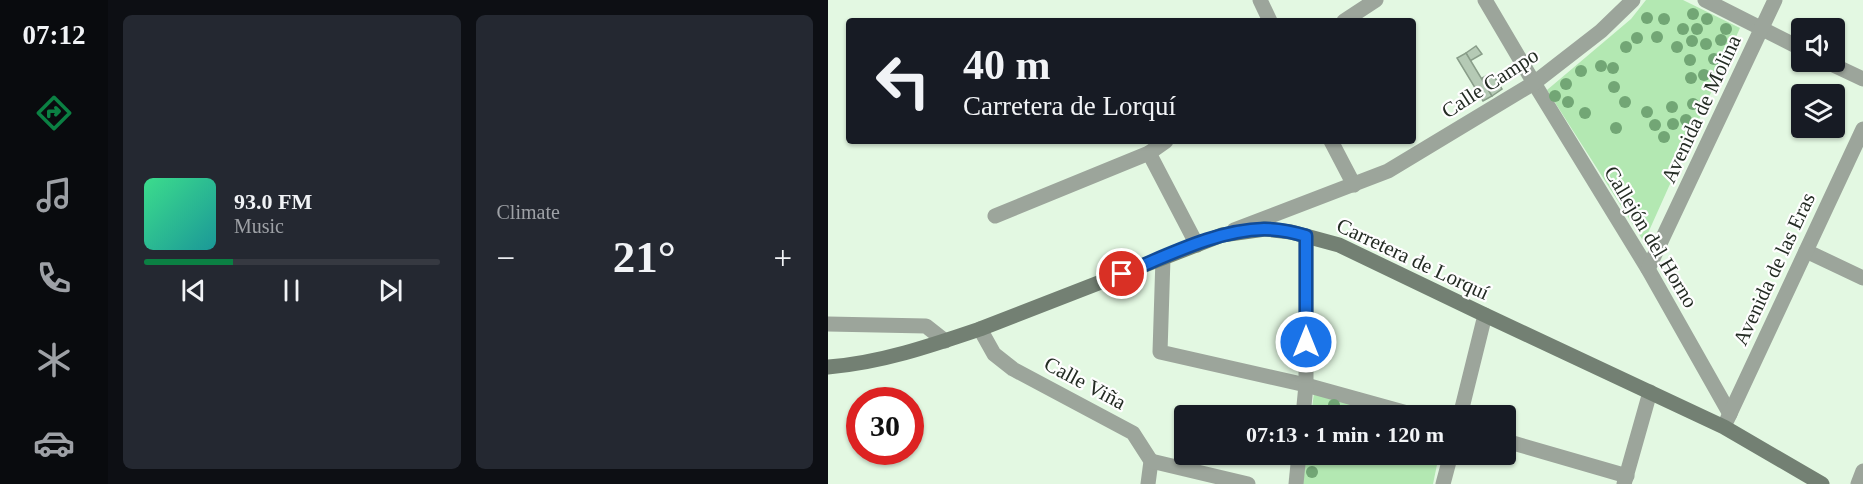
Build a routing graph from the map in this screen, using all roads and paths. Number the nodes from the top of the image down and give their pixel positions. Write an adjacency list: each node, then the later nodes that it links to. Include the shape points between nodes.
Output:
1 (1260, 0): 7 (street)
2 (1376, 0): 8 (street)
3 (1485, 0): 13 (street, Callejón del Horno)
4 (1633, 0): 13 (street, Calle Campo, via 1601,31)
5 (1705, 0): 9 (street)
6 (1775, 0): 9 (street, Avenida de Molina)
7 (1269, 18)
8 (1349, 18)
9 (1762, 30): 10 (street); 25 (street, Avenida de Molina)
10 (1791, 44)
11 (1845, 70): 12 (street)
12 (1863, 79)
13 (1534, 83): 18 (street, Calle Campo, via 1388,171); 25 (street, Callejón del Horno)
14 (1863, 129): 23 (street, Avenida de las Eras)
15 (1162, 144): 17 (street)
16 (1333, 144): 18 (street)
17 (1149, 153): 19 (street); 22 (street)
18 (1354, 185): 20 (street, Calle Campo)
19 (995, 216)
20 (1222, 235): 21 (main road, Carretera de Lorquí, via 1265,229); 22 (main road, Carretera de Lorquí)
21 (1306, 236): 27 (main road, Carretera de Lorquí, via 1339,245); 32 (street)
22 (1197, 245): 24 (main road, Carretera de Lorquí)
23 (1806, 251): 26 (street); 37 (street, Avenida de las Eras)
24 (1162, 258): 29 (main road, Carretera de Lorquí); 32 (street, via 1160,352)
25 (1648, 269): 37 (street, Callejón del Horno)
26 (1863, 278)
27 (1485, 315): 33 (main road, Carretera de Lorquí); 36 (street)
28 (828, 324): 30 (street, via 926,326)
29 (980, 329): 30 (main road, Carretera de Lorquí); 39 (street, Calle Viña, via 994,354 1013,369 1133,433)
30 (945, 341): 31 (main road, Carretera de Lorquí, via 898,355)
31 (828, 367)
32 (1306, 385): 34 (street); 35 (street)
33 (1650, 392): 37 (main road, Carretera de Lorquí); 43 (street)
34 (1304, 405)
35 (1378, 405)
36 (1463, 405)
37 (1727, 420): 48 (main road, Carretera de Lorquí)
38 (1516, 444): 43 (street)
39 (1151, 461): 44 (street); 45 (street)
40 (1298, 465): 46 (street)
41 (1448, 465): 47 (street)
42 (1863, 471): 49 (street)
43 (1626, 480)
44 (1148, 484)
45 (1248, 484)
46 (1296, 484)
47 (1443, 484)
48 (1822, 484)
49 (1858, 484)

